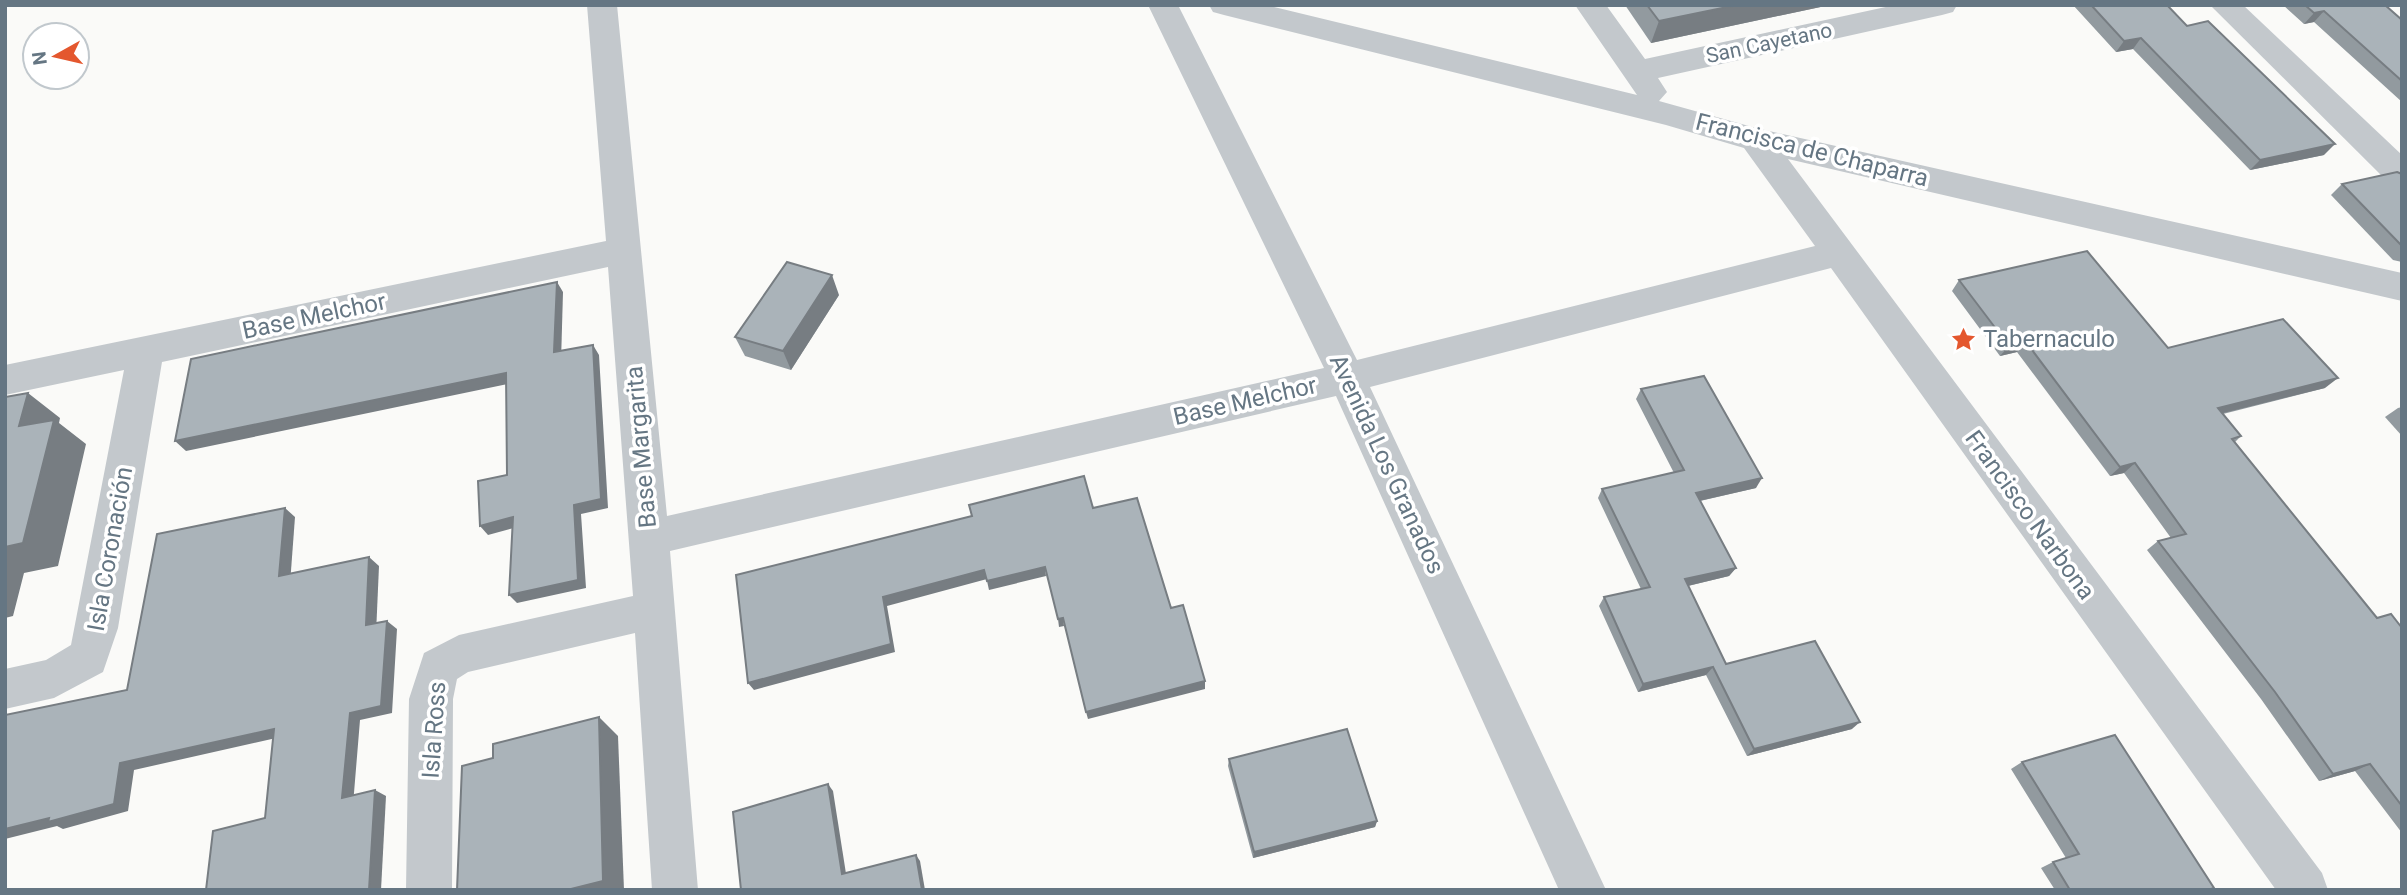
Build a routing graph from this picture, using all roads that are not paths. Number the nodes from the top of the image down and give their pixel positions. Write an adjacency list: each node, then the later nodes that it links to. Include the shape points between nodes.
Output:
1 (602, 5): 11 (street, Base Margarita)
2 (1163, 5): 15 (street, Avenida Los Granados)
3 (1224, 5): 8 (street, Francisca de Chaparra)
4 (1590, 5): 7 (street)
5 (1942, 5): 7 (street, San Cayetano)
6 (2225, 5): 10 (street)
7 (1636, 72): 8 (street)
8 (1667, 114): 9 (street, Francisca de Chaparra)
9 (1756, 140): 12 (street, Francisco Narbona); 13 (street, Francisca de Chaparra)
10 (2402, 175)
11 (622, 251): 14 (street, Base Melchor); 17 (street, Base Margarita)
12 (1839, 253): 15 (street, Base Melchor); 23 (street, Francisco Narbona)
13 (2402, 288)
14 (146, 350): 16 (street, Base Melchor); 19 (street, Isla Coronación, via 88,659 54,678)
15 (1347, 378): 17 (street, Base Melchor); 22 (street, Avenida Los Granados)
16 (5, 380)
17 (649, 537): 18 (street, Base Margarita)
18 (653, 610): 20 (street, Isla Ross, via 459,654 439,667 431,699); 21 (street, Base Margarita)
19 (5, 689)
20 (429, 890)
21 (676, 890)
22 (1583, 890)
23 (2305, 890)

